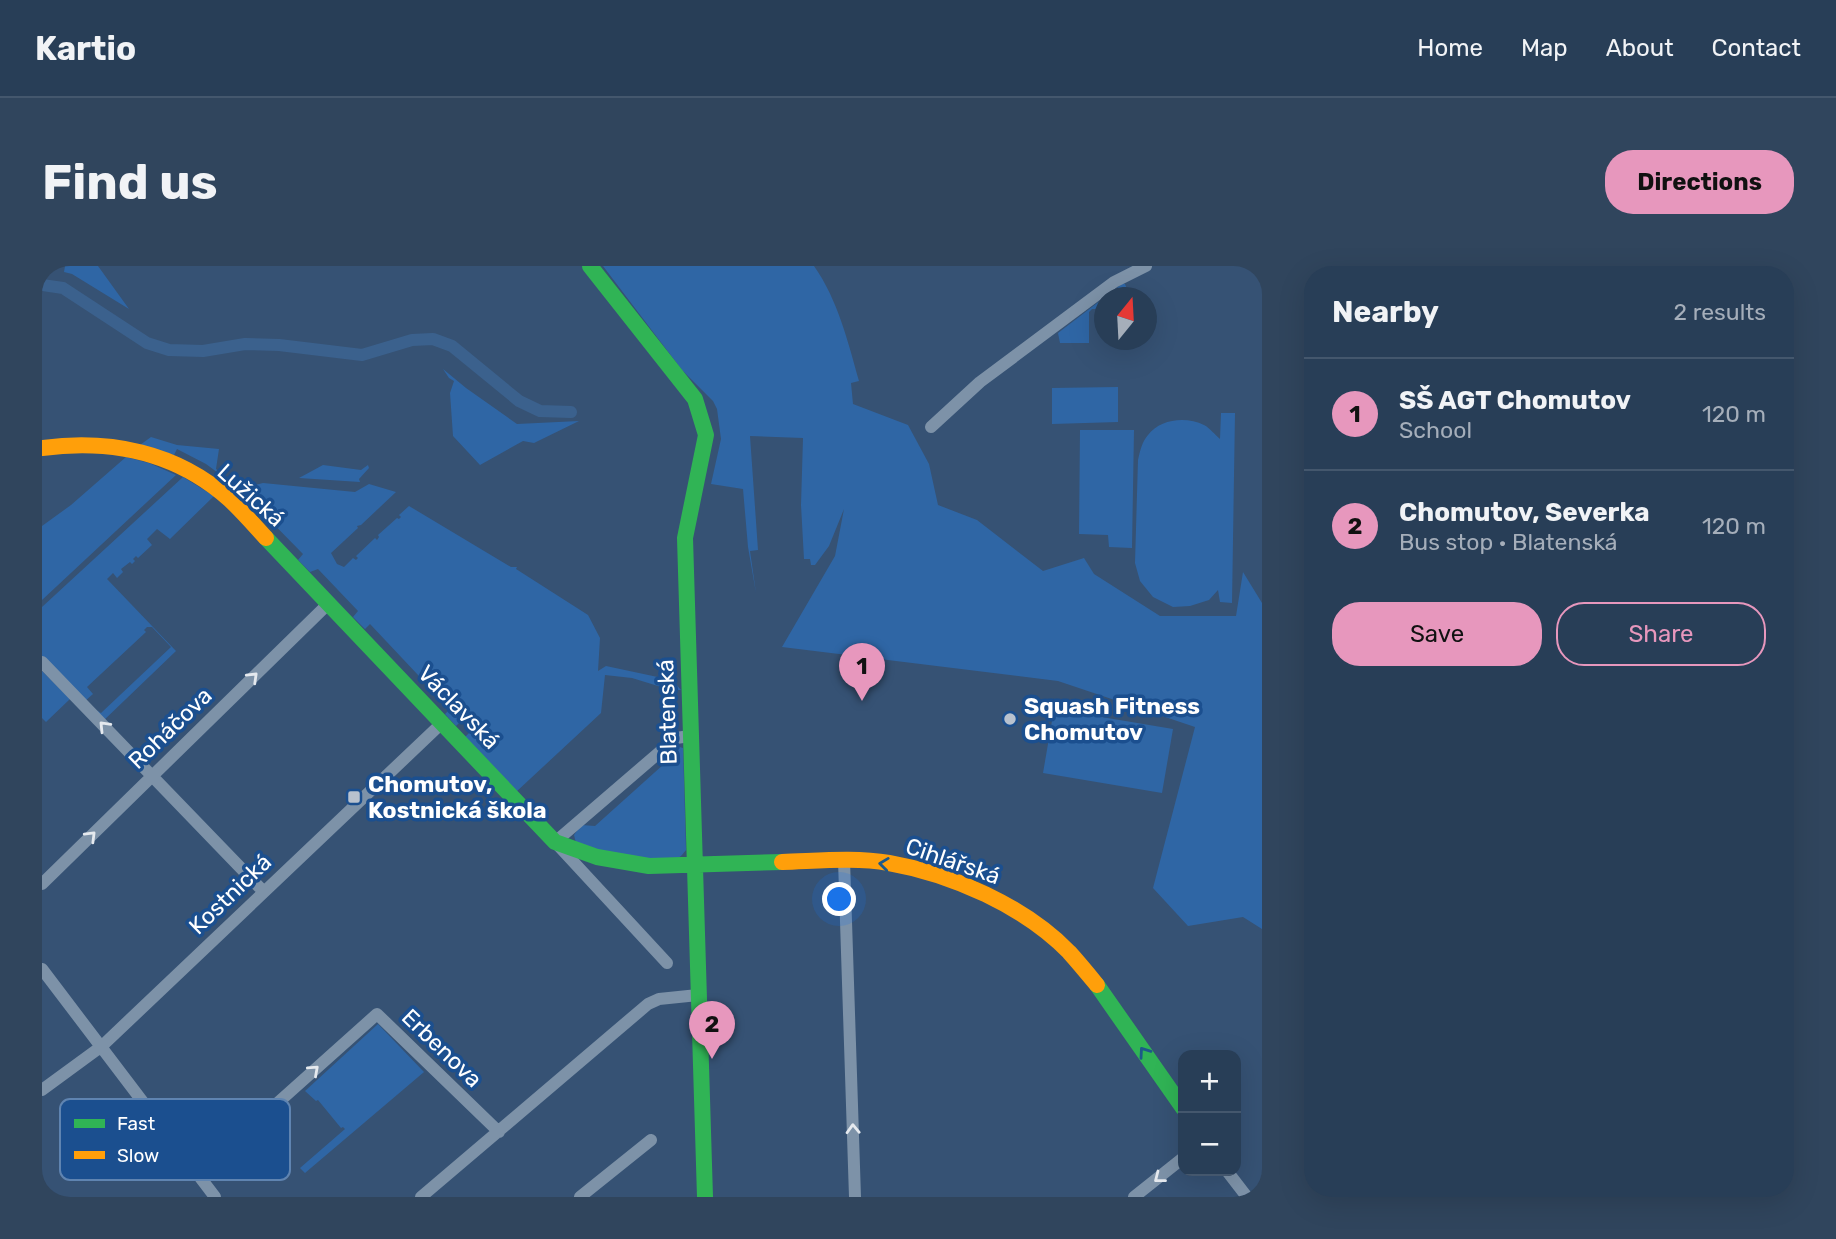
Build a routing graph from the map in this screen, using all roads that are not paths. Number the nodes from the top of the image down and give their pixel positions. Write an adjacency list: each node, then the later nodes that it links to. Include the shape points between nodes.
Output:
1 (590, 266): 8 (street, Blatenská, via 695,399 706,435 685,538)
2 (1146, 266): 3 (street, via 1114,282 980,382)
3 (931, 427)
4 (42, 448): 5 (street, Lužická, via 68,443 115,446 187,470 229,499)
5 (328, 604): 7 (street, Václavská); 9 (street, Roháčova, one-way to 5)
6 (42, 662): 9 (street, one-way to 6)
7 (443, 722): 10 (street, Václavská); 14 (street, Kostnická)
8 (690, 736): 10 (street, via 676,738); 12 (street, Blatenská)
9 (152, 775): 13 (street, Roháčova, one-way to 9); 14 (street)
10 (555, 842): 12 (street, Václavská, via 649,866); 15 (street, Václavská)
11 (844, 860): 12 (street, Cihlářská); 22 (street, Cihlářská, one-way to 11, via 1104,994 1068,951 1033,923 994,897 950,880 889,863); 32 (street, one-way to 11)
12 (696, 866): 17 (street, Blatenská)
13 (42, 884)
14 (263, 891): 18 (street, Kostnická)
15 (667, 962)
16 (42, 969): 18 (street)
17 (698, 995): 23 (street, via 648,1004); 31 (street, Blatenská)
18 (102, 1046): 19 (street, Kostnická); 20 (street)
19 (42, 1090)
20 (142, 1099)
21 (282, 1099): 23 (street, Erbenova, one-way to 23, via 377,1014)
22 (1178, 1101)
23 (499, 1132): 29 (street)
24 (651, 1140): 30 (street)
25 (1178, 1162): 33 (street, one-way to 33)
26 (1231, 1176): 34 (street)
27 (202, 1180): 28 (street)
28 (215, 1197)
29 (421, 1197)
30 (580, 1197)
31 (705, 1197)
32 (855, 1197)
33 (1134, 1197)
34 (1247, 1197)

